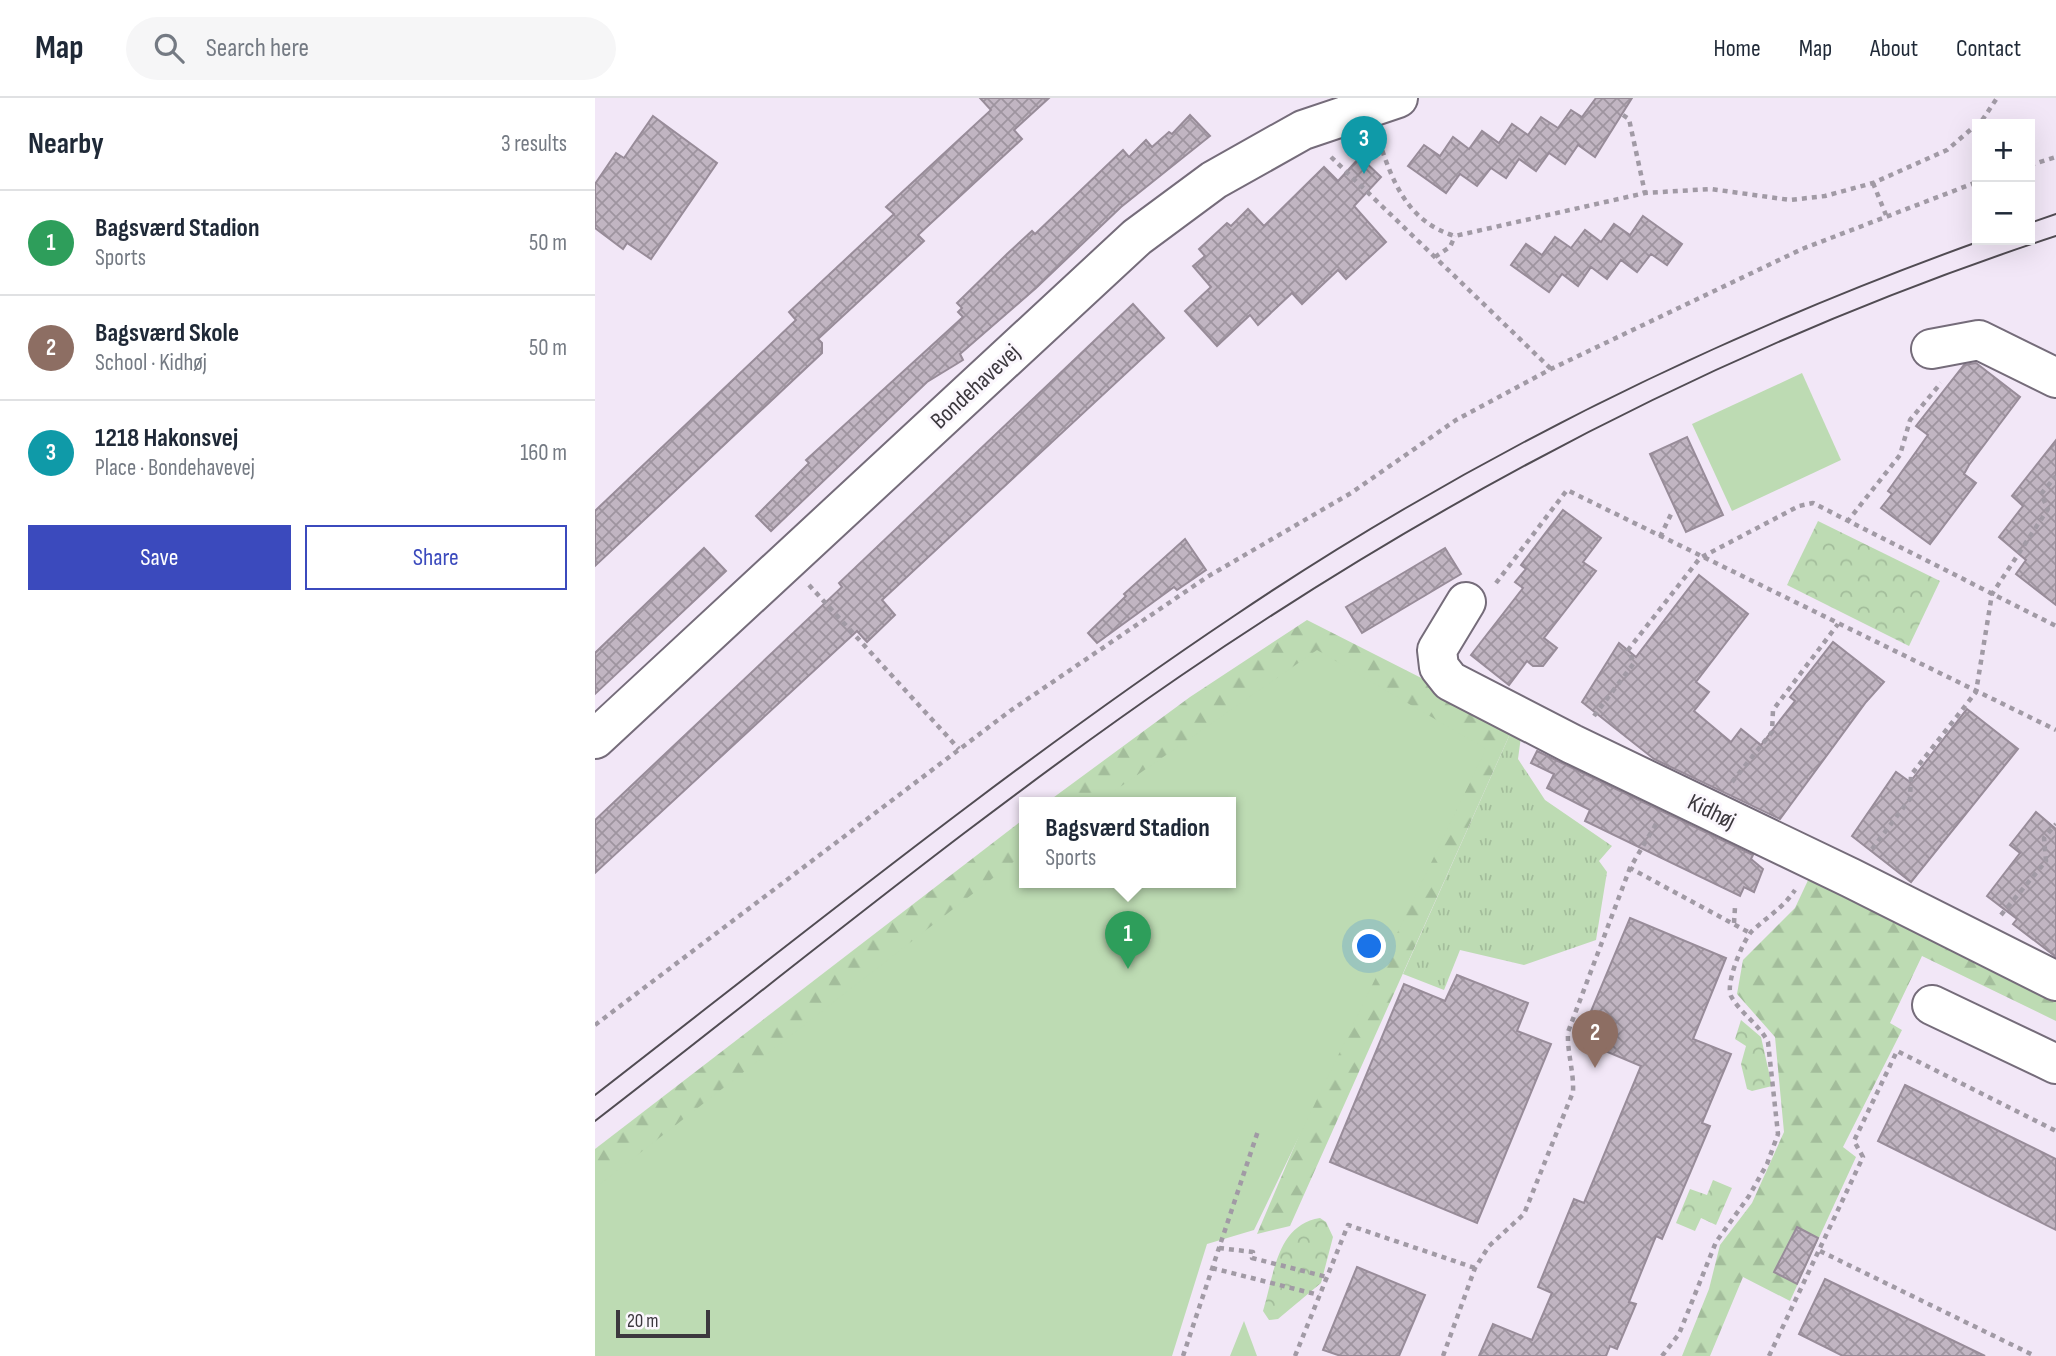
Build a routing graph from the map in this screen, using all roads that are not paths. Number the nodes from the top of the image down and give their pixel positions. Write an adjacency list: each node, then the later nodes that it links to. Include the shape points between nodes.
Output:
1 (1363, 104): 5 (street, Bondehavevej, via 1303,130 1214,180 1137,237)
2 (1938, 365): 3 (street, via 1979,340)
3 (2056, 378)
4 (1466, 603): 6 (street, Kidhøj, via 1437,650 1450,681)
5 (595, 739)
6 (2056, 981)
7 (1932, 1005): 8 (street)
8 (2056, 1064)

